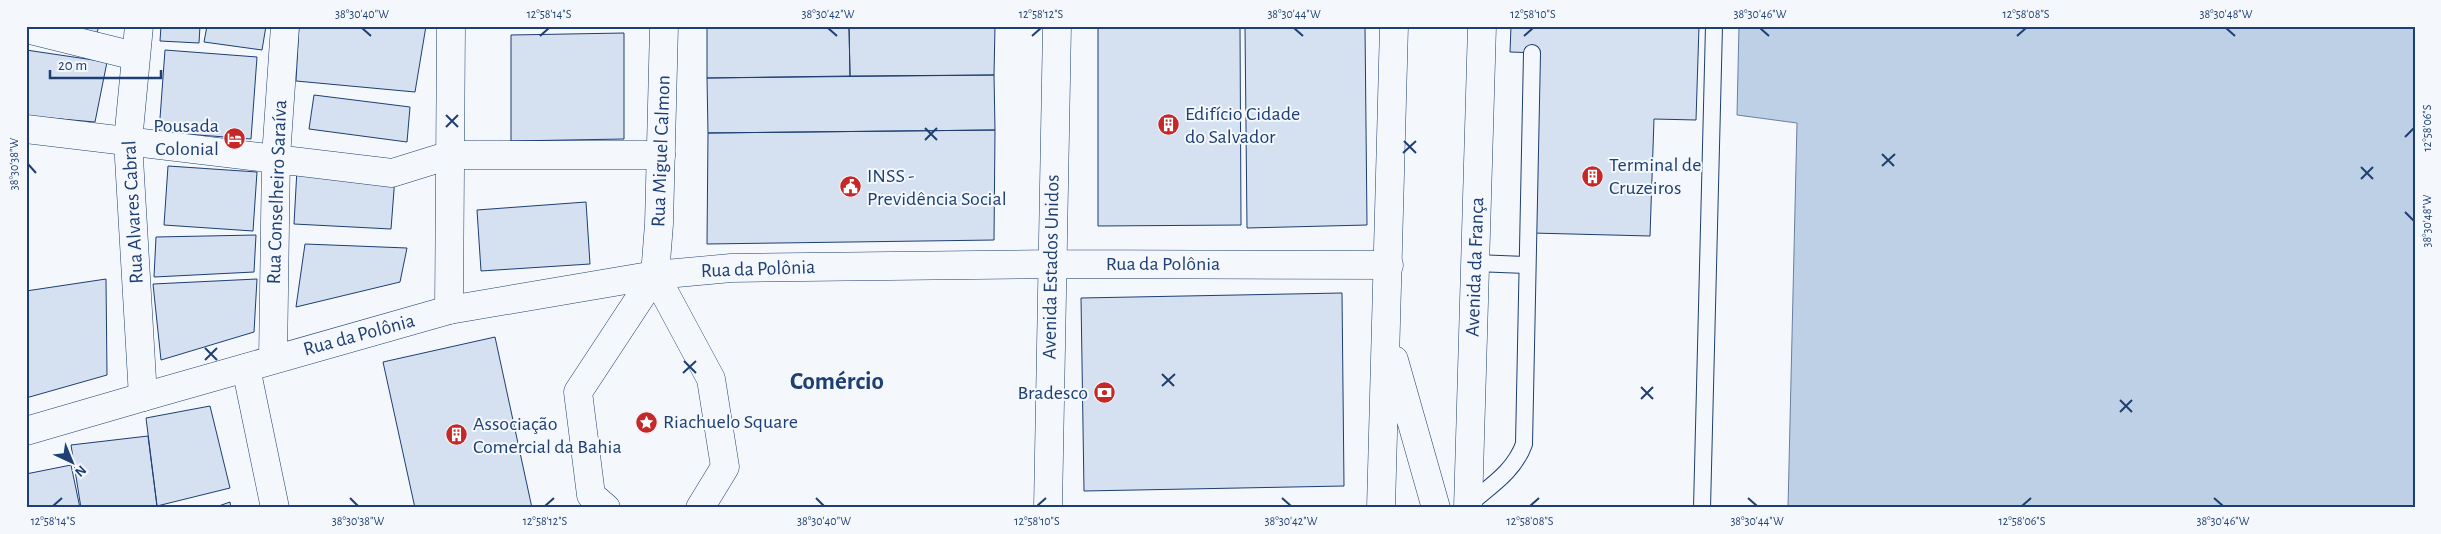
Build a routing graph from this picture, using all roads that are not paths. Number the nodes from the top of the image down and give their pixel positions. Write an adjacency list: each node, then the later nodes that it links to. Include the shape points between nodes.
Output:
1 (139, 26): 11 (street, Rua Alvares Cabral)
2 (285, 26): 16 (street, Rua Conselheiro Saraíva)
3 (451, 26): 14 (street)
4 (664, 26): 15 (street, Rua Miguel Calmon)
5 (1057, 26): 18 (street, Avenida Estados Unidos)
6 (1394, 26): 19 (street)
7 (1482, 26): 17 (street, Avenida da França)
8 (1714, 26): 35 (lane)
9 (26, 28): 11 (street)
10 (1532, 53): 20 (lane)
11 (135, 56): 13 (street, Rua Alvares Cabral)
12 (26, 128): 13 (street)
13 (128, 141): 16 (street); 26 (street, Rua Alvares Cabral)
14 (450, 155): 15 (street); 16 (street, via 392,173); 22 (street)
15 (661, 156): 21 (street, Rua Miguel Calmon)
16 (276, 157): 24 (street, Rua Conselheiro Saraíva)
17 (1475, 263): 20 (lane); 28 (street, Avenida da França)
18 (1051, 264): 19 (street, Rua da Polônia); 21 (street, Rua da Polônia, via 731,268); 32 (street, Avenida Estados Unidos)
19 (1388, 265): 23 (street)
20 (1527, 265): 28 (lane, via 1524,444 1518,459)
21 (655, 275): 22 (street, Rua da Polônia); 30 (street, via 578,392 591,494); 31 (street, via 711,379 725,467)
22 (449, 310): 24 (street, Rua da Polônia)
23 (1387, 336): 33 (street); 34 (street)
24 (273, 359): 25 (street, Rua da Polônia)
25 (246, 368): 26 (street, Rua da Polônia); 29 (street)
26 (143, 397): 27 (street, Rua da Polônia)
27 (26, 431)
28 (1468, 506)
29 (275, 508)
30 (606, 508)
31 (700, 508)
32 (1048, 508)
33 (1381, 508)
34 (1436, 508)
35 (1702, 508)

